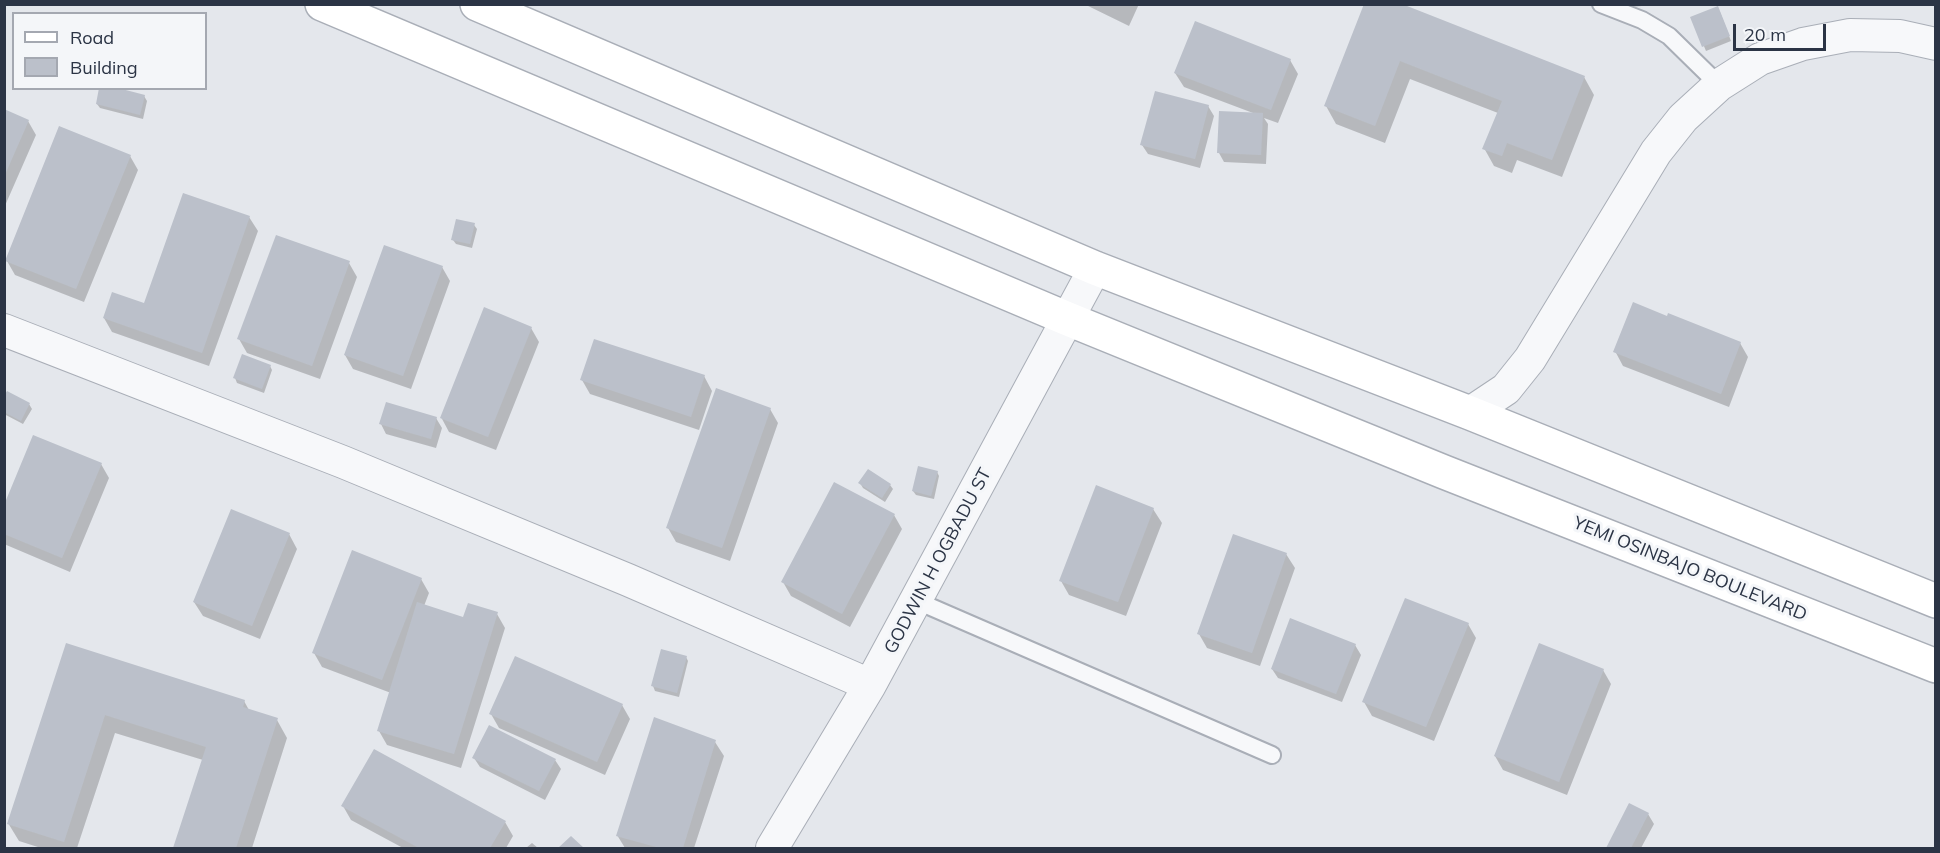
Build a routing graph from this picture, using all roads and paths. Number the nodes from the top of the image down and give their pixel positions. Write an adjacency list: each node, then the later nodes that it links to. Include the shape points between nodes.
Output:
1 (322, 4): 7 (main road, YEMI OSINBAJO BOULEVARD)
2 (477, 4): 6 (main road)
3 (1601, 4): 5 (lane, via 1669,36)
4 (1935, 44): 5 (street, via 1900,36 1850,35 1803,44 1760,59)
5 (1719, 85): 9 (street, via 1683,118 1656,152 1530,359 1506,389)
6 (1095, 268): 7 (street, GODWIN H OGBADU ST); 9 (main road)
7 (1068, 319): 10 (street, GODWIN H OGBADU ST); 12 (main road, YEMI OSINBAJO BOULEVARD)
8 (4, 330): 13 (street, via 343,462)
9 (1470, 413): 11 (main road)
10 (917, 601): 13 (street, GODWIN H OGBADU ST); 14 (lane)
11 (1935, 601)
12 (1935, 666)
13 (870, 685): 15 (street, GODWIN H OGBADU ST)
14 (1272, 755)
15 (772, 849)

